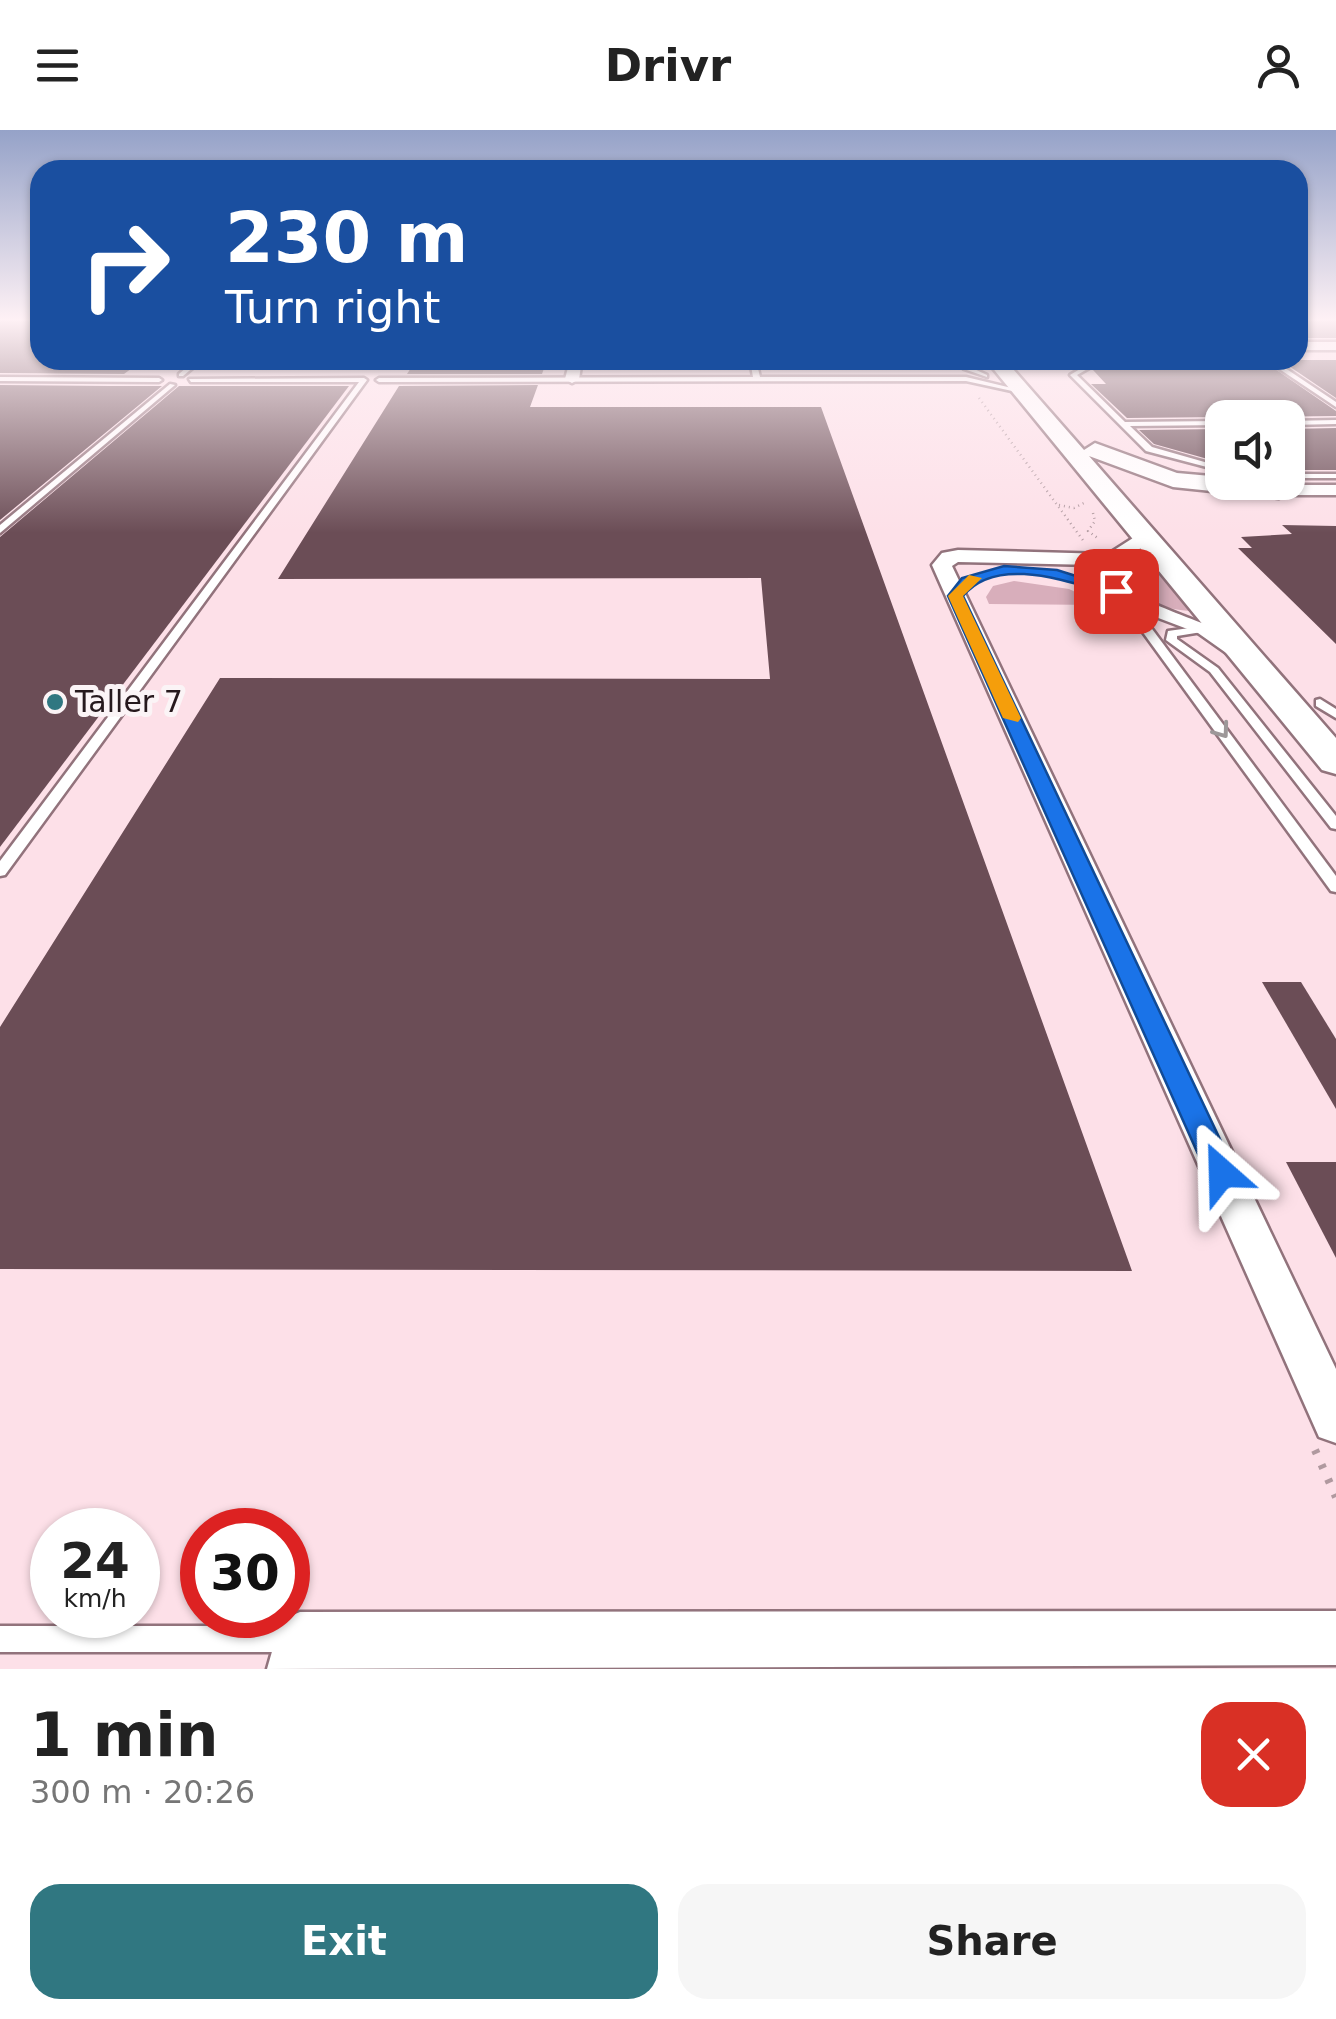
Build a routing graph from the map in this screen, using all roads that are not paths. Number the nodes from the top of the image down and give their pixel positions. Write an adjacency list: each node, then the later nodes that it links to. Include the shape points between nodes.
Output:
1 (166, 390): 21 (lane)
2 (358, 390): 33 (lane)
3 (1023, 390): 22 (main road)
4 (1028, 390): 12 (main road)
5 (1087, 390): 11 (lane)
6 (1314, 390): 7 (lane)
7 (1336, 405)
8 (1336, 422): 10 (lane)
9 (1205, 423): 11 (lane)
10 (1305, 423)
11 (1121, 424): 13 (lane, via 1149,449)
12 (1095, 450): 16 (main road, via 1173,480); 20 (main road)
13 (1205, 464)
14 (1336, 476): 15 (lane)
15 (1305, 480)
16 (1205, 481)
17 (1305, 486): 18 (street)
18 (1336, 490)
19 (1207, 500): 20 (main road)
20 (1175, 522): 30 (main road)
21 (0, 530)
22 (1141, 531): 23 (street, via 1136,548); 27 (main road)
23 (1108, 560): 24 (street, via 1102,574); 25 (street, via 949,557 942,566)
24 (1120, 593): 25 (street, via 1057,574 1004,570 968,581); 26 (street); 28 (lane)
25 (955, 596): 35 (street)
26 (1208, 630): 27 (street); 29 (lane, via 1180,630 1170,640 1209,665)
27 (1248, 658): 31 (main road)
28 (1193, 691): 29 (lane, via 1196,683 1210,682); 34 (lane, one-way to 34)
29 (1232, 692): 32 (lane)
30 (1331, 713)
31 (1336, 762)
32 (1336, 825)
33 (0, 871)
34 (1336, 887)
35 (1336, 1420)
36 (1336, 1638): 38 (street)
37 (0, 1639): 38 (lane)
38 (297, 1654)

